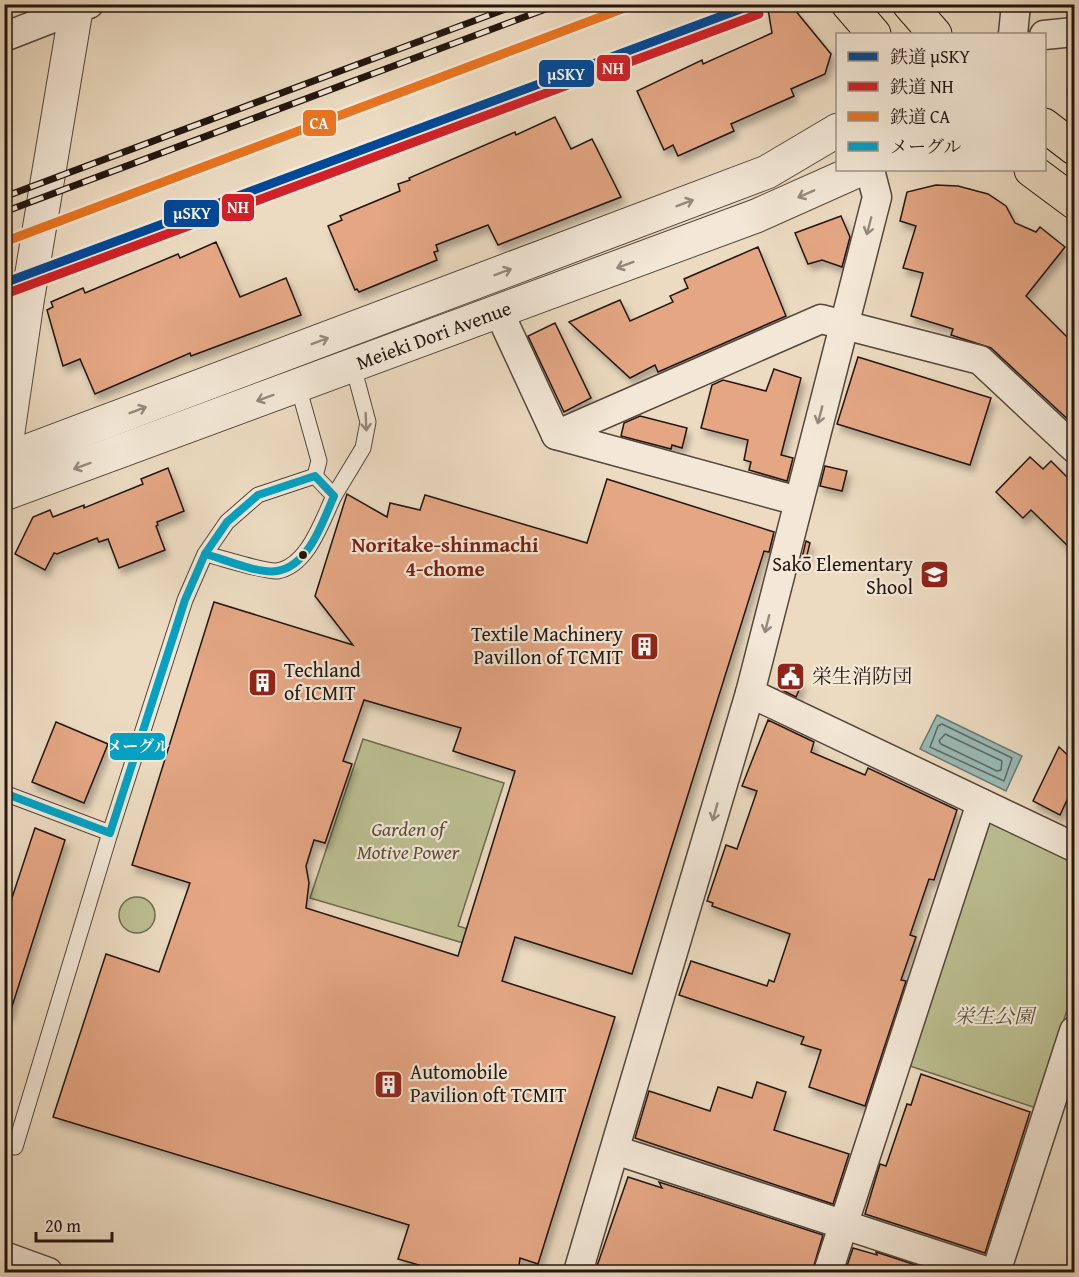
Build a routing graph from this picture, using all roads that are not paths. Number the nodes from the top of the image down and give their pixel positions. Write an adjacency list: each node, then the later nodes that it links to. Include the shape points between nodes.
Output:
1 (848, 4): 6 (main road)
2 (909, 4): 7 (main road)
3 (1016, 4): 8 (street)
4 (81, 6): 10 (street); 24 (street, via 27,302)
5 (1074, 32): 9 (street)
6 (873, 33)
7 (934, 33)
8 (1013, 33)
9 (1046, 36)
10 (4, 37)
11 (1046, 127): 13 (main road)
12 (836, 131): 24 (street, Meieki Dori Avenue, one-way to 12, via 767,172)
13 (1074, 148)
14 (857, 171): 18 (street, Meieki Dori Avenue, one-way to 18, via 756,216)
15 (870, 171): 19 (street, one-way to 19, via 877,197)
16 (1032, 171): 17 (main road)
17 (1074, 202)
18 (499, 312): 20 (street, Meieki Dori Avenue); 22 (street)
19 (844, 324): 22 (street, via 821,319); 23 (street, via 980,360); 28 (street, one-way to 28)
20 (353, 366): 21 (street, Meieki Dori Avenue); 27 (lane, one-way to 27, via 369,422 363,448)
21 (298, 386): 25 (lane, via 319,461); 26 (street, Meieki Dori Avenue, one-way to 26)
22 (556, 435): 28 (street)
23 (1074, 448)
24 (4, 460)
25 (315, 476): 27 (lane); 29 (lane, via 258,495 227,522)
26 (4, 494)
27 (334, 496): 29 (lane, via 317,534 294,564 275,571)
28 (798, 501): 30 (street, one-way to 30)
29 (204, 554): 33 (lane, via 185,600)
30 (750, 693): 32 (street); 37 (street, one-way to 37)
31 (4, 793): 33 (lane)
32 (981, 803): 34 (street); 38 (street)
33 (110, 833): 36 (lane)
34 (1074, 847)
35 (1074, 1031): 44 (street)
36 (15, 1147)
37 (615, 1150): 38 (street); 41 (street)
38 (844, 1225): 42 (street); 43 (street)
39 (4, 1256): 40 (street)
40 (48, 1272)
41 (578, 1272)
42 (828, 1272)
43 (989, 1272)
44 (996, 1272)

